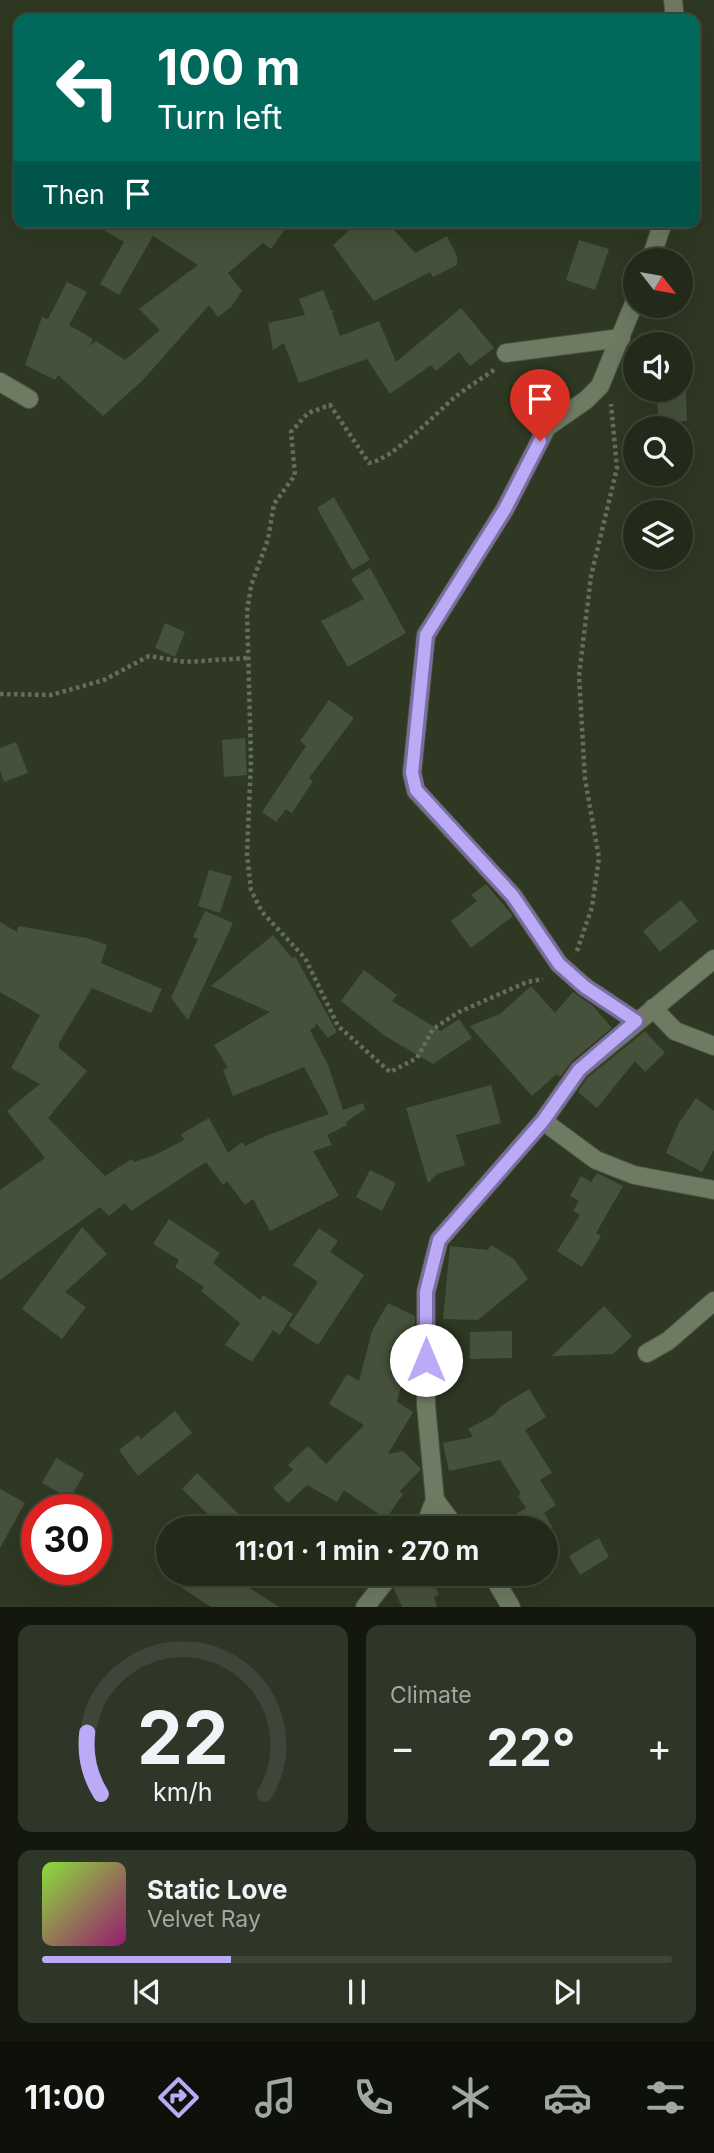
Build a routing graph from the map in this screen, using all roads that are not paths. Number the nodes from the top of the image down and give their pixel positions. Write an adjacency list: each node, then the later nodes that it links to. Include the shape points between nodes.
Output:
1 (661, 228): 2 (street)
2 (654, 248)
3 (629, 318): 4 (street)
4 (621, 338): 5 (street); 10 (street, via 600,386 547,427 505,509 436,614 422,657 412,773 416,790 513,896 569,974)
5 (506, 353)
6 (0, 382): 7 (street)
7 (29, 399)
8 (714, 959): 9 (street)
9 (653, 1008): 10 (street); 11 (street, via 675,1031)
10 (636, 1021): 12 (street, via 579,1070)
11 (714, 1046)
12 (543, 1121): 13 (street, via 596,1160 634,1175); 16 (street, via 451,1224 433,1256 426,1292 426,1394)
13 (714, 1189)
14 (714, 1301): 15 (street)
15 (648, 1353)
16 (435, 1500): 17 (street); 18 (street)
17 (429, 1516)
18 (447, 1516)
19 (382, 1586): 21 (street)
20 (499, 1586): 22 (street)
21 (365, 1607)
22 (511, 1607)

